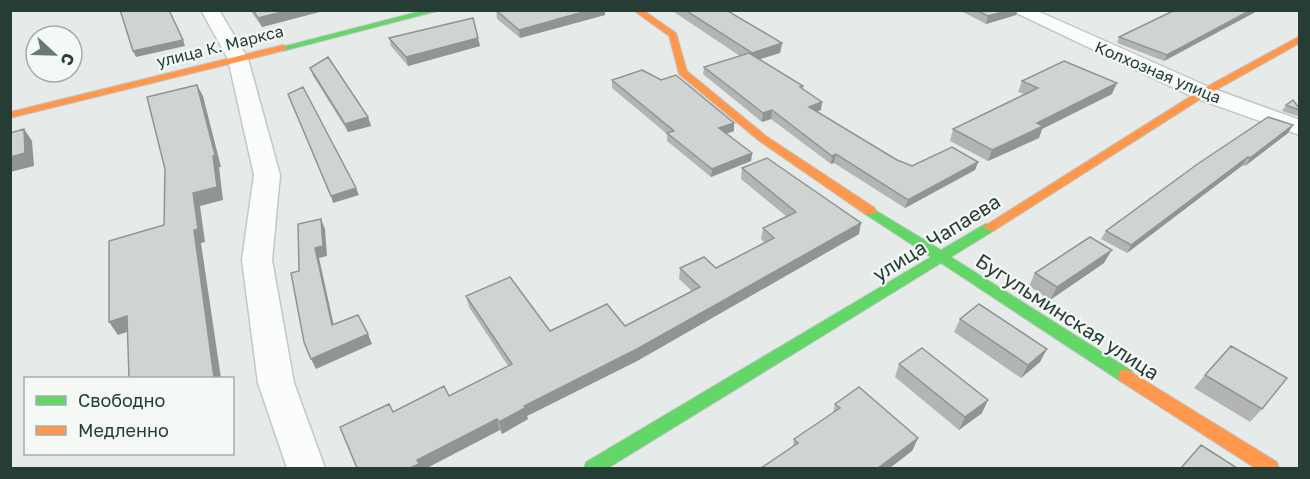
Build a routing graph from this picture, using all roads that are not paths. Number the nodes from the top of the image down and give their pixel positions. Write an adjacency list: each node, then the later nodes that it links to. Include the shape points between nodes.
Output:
1 (210, 10): 6 (street)
2 (437, 10): 6 (street, улица К. Маркса)
3 (637, 10): 10 (street, Бугульминская улица, via 674,35 682,72 753,130)
4 (1019, 10): 7 (street, Колхозная улица)
5 (1299, 39): 7 (street, улица Чапаева)
6 (238, 58): 8 (street, улица К. Маркса); 11 (street, via 267,175 257,260 276,383)
7 (1203, 93): 9 (street, Колхозная улица); 10 (street, улица Чапаева)
8 (10, 115)
9 (1299, 128)
10 (941, 258): 12 (street, улица Чапаева); 13 (street, Бугульминская улица)
11 (306, 468)
12 (593, 468)
13 (1270, 468)

